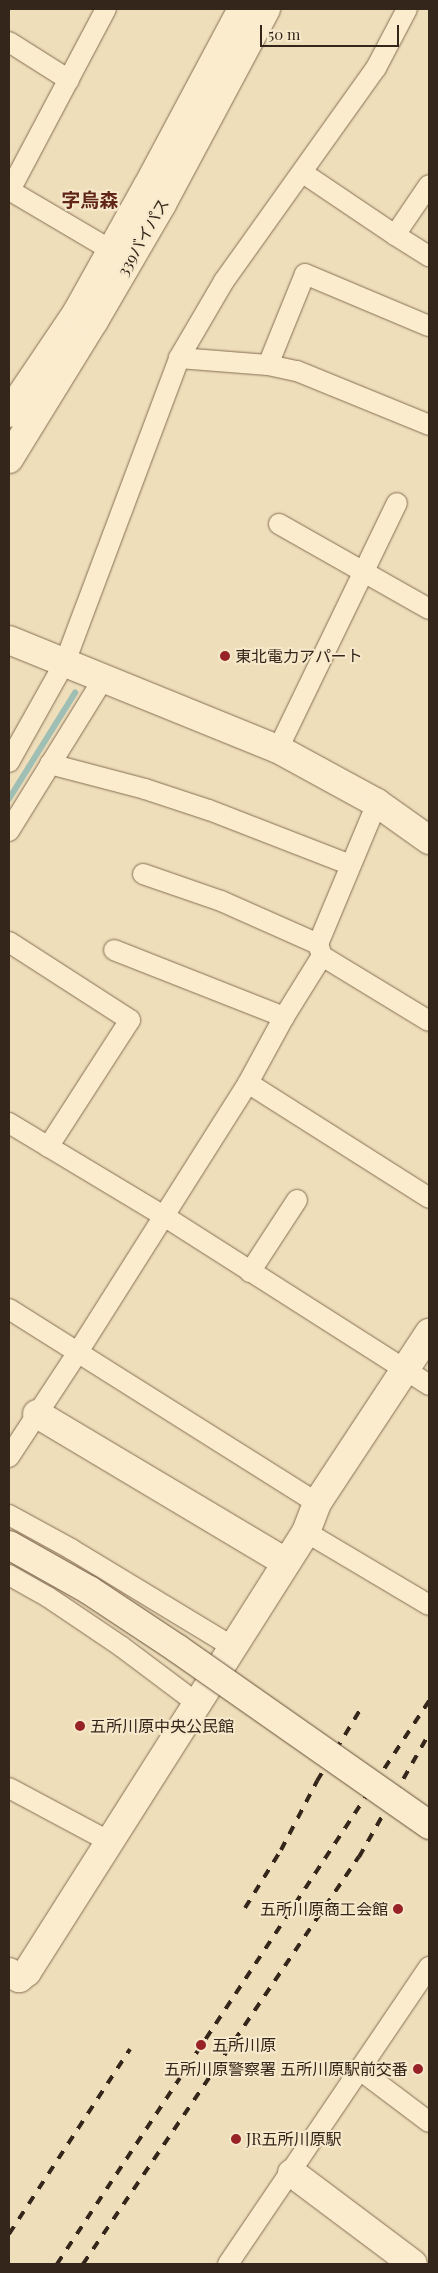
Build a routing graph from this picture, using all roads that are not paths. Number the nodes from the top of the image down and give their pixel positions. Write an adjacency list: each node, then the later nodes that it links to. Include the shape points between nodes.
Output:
1 (106, 9): 6 (street)
2 (242, 9): 11 (street)
3 (266, 9): 18 (street, 339バイパス, via 157,213)
4 (407, 9): 7 (street, via 376,68)
5 (9, 42): 6 (street)
6 (69, 80): 9 (street)
7 (303, 173): 10 (street); 14 (street, via 224,281)
8 (429, 185): 10 (street)
9 (9, 191): 11 (street)
10 (395, 234): 12 (street)
11 (111, 250): 16 (street, via 77,312)
12 (429, 256)
13 (429, 326): 15 (street, via 305,274)
14 (179, 358): 15 (street); 24 (street)
15 (268, 365): 17 (street, via 297,371)
16 (9, 413)
17 (429, 426)
18 (9, 458)
19 (397, 503): 21 (street)
20 (279, 524): 21 (street)
21 (364, 572): 22 (street); 26 (street)
22 (429, 609)
23 (9, 640): 24 (street)
24 (65, 662): 25 (street); 27 (street)
25 (104, 678): 26 (street); 28 (street)
26 (278, 749): 29 (street)
27 (9, 762)
28 (50, 764): 30 (street); 32 (street, via 209,810)
29 (377, 803): 31 (street); 32 (street)
30 (9, 831)
31 (429, 840)
32 (351, 864): 36 (street)
33 (143, 874): 36 (street, via 221,901)
34 (9, 942): 41 (street, via 130,1020)
35 (114, 950): 37 (street)
36 (320, 950): 37 (street); 38 (street)
37 (284, 1017): 39 (street)
38 (429, 1021)
39 (248, 1083): 42 (street); 44 (street)
40 (9, 1123): 41 (street)
41 (48, 1147): 44 (street)
42 (429, 1198)
43 (297, 1200): 45 (street)
44 (164, 1216): 45 (street); 48 (street)
45 (250, 1272): 49 (street)
46 (9, 1309): 48 (street)
47 (429, 1333): 49 (street)
48 (78, 1352): 51 (street); 53 (street)
49 (406, 1371): 50 (street); 53 (street)
50 (429, 1385)
51 (37, 1414): 52 (street); 57 (street)
52 (9, 1457)
53 (317, 1503): 55 (street)
54 (9, 1515): 60 (street, via 72,1549)
55 (306, 1532): 57 (street); 59 (street)
56 (9, 1545): 63 (street, bridge, via 89,1590 178,1649)
57 (285, 1562): 60 (street)
58 (9, 1575): 61 (street, via 122,1647)
59 (429, 1605)
60 (231, 1646): 61 (street)
61 (198, 1704): 64 (street)
62 (9, 1788): 64 (street)
63 (429, 1825)
64 (110, 1842): 66 (street, via 28,1972 19,1978)
65 (429, 1967): 67 (street)
66 (9, 1972)
67 (360, 2070): 68 (street); 69 (street)
68 (429, 2122)
69 (292, 2173): 70 (street); 71 (street)
70 (228, 2264)
71 (413, 2264)

